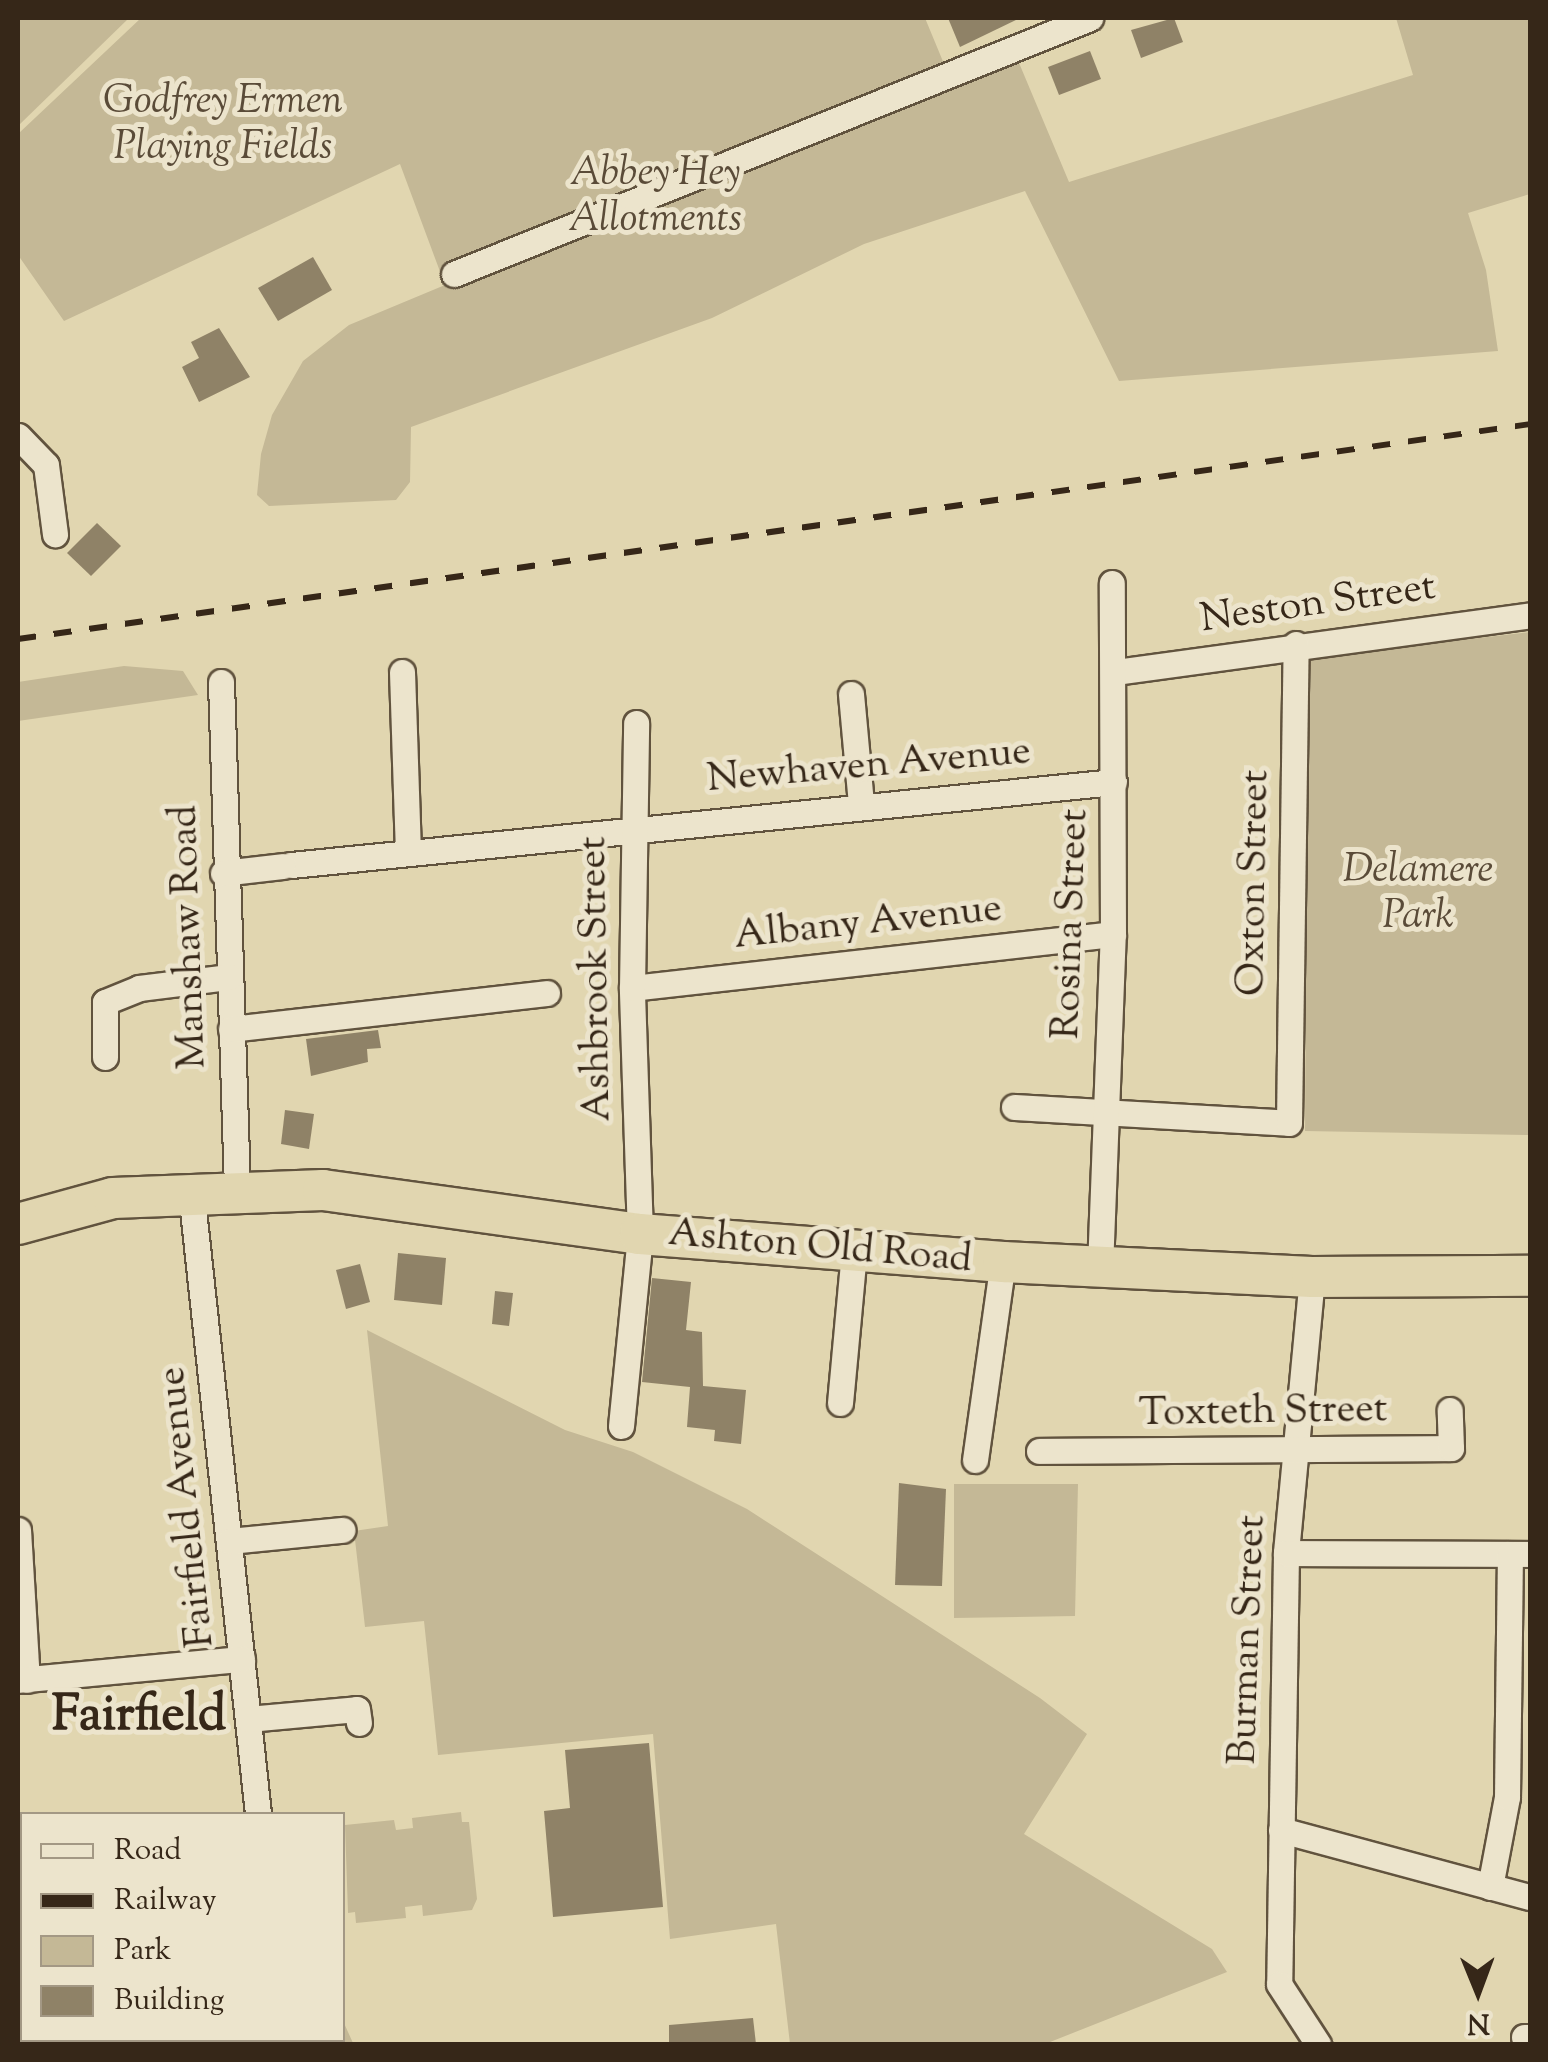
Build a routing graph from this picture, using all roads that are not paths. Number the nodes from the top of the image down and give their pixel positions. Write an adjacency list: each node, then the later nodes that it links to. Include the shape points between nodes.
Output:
1 (1090, 18): 2 (street)
2 (454, 274)
3 (18, 436): 4 (street, via 46,465)
4 (54, 534)
5 (1112, 583): 9 (street, Rosina Street)
6 (1530, 615): 7 (street, Neston Street)
7 (1296, 644): 9 (street, Neston Street); 25 (street, Oxton Street, via 1289,1122)
8 (402, 672): 16 (street)
9 (1116, 672): 13 (street, Rosina Street)
10 (221, 682): 17 (street, Manshaw Road)
11 (851, 694): 14 (street)
12 (636, 723): 15 (street, Ashbrook Street)
13 (1114, 782): 14 (street, Newhaven Avenue); 18 (street, Rosina Street)
14 (861, 804): 15 (street, Newhaven Avenue)
15 (631, 828): 16 (street, Newhaven Avenue); 20 (street, Ashbrook Street)
16 (408, 852): 17 (street, Newhaven Avenue)
17 (223, 873): 19 (street, Manshaw Road)
18 (1114, 934): 20 (street, Albany Avenue); 25 (street, Rosina Street)
19 (229, 977): 22 (street, Manshaw Road); 23 (street, via 139,988 105,1002)
20 (632, 988): 29 (street, Ashbrook Street)
21 (547, 993): 22 (street)
22 (231, 1029): 26 (street, Manshaw Road)
23 (105, 1057)
24 (1014, 1107): 25 (street)
25 (1101, 1116): 32 (street, Rosina Street)
26 (237, 1189): 27 (highway, Ashton Old Road); 29 (highway, Ashton Old Road, via 324,1190)
27 (191, 1191): 28 (highway, Ashton Old Road, via 113,1198); 43 (street, Fairfield Avenue)
28 (18, 1224)
29 (640, 1234): 30 (highway, Ashton Old Road); 37 (street, Ashbrook Street)
30 (854, 1252): 31 (highway, Ashton Old Road); 35 (street)
31 (1004, 1262): 32 (highway, Ashton Old Road); 40 (street)
32 (1100, 1268): 34 (highway, Ashton Old Road)
33 (1530, 1276): 34 (highway, Ashton Old Road)
34 (1312, 1277): 39 (street, Burman Street)
35 (840, 1403)
36 (1450, 1410): 39 (street, Toxteth Street, via 1451,1448)
37 (621, 1426)
38 (1039, 1452): 39 (street, Toxteth Street)
39 (1293, 1454): 44 (street, Burman Street)
40 (976, 1460)
41 (18, 1530): 47 (street)
42 (342, 1530): 43 (street)
43 (230, 1541): 46 (street, Fairfield Avenue)
44 (1286, 1552): 45 (street); 51 (street, Burman Street)
45 (1520, 1554): 52 (street, via 1507,1797)
46 (242, 1659): 47 (street); 48 (street, Fairfield Avenue)
47 (22, 1680)
48 (248, 1720): 49 (street, via 357,1709); 50 (street, Fairfield Avenue)
49 (359, 1722)
50 (258, 1812)
51 (1281, 1830): 52 (street); 54 (street, Burman Street, via 1279,1984)
52 (1490, 1887): 53 (street)
53 (1530, 1897)
54 (1318, 2044)

